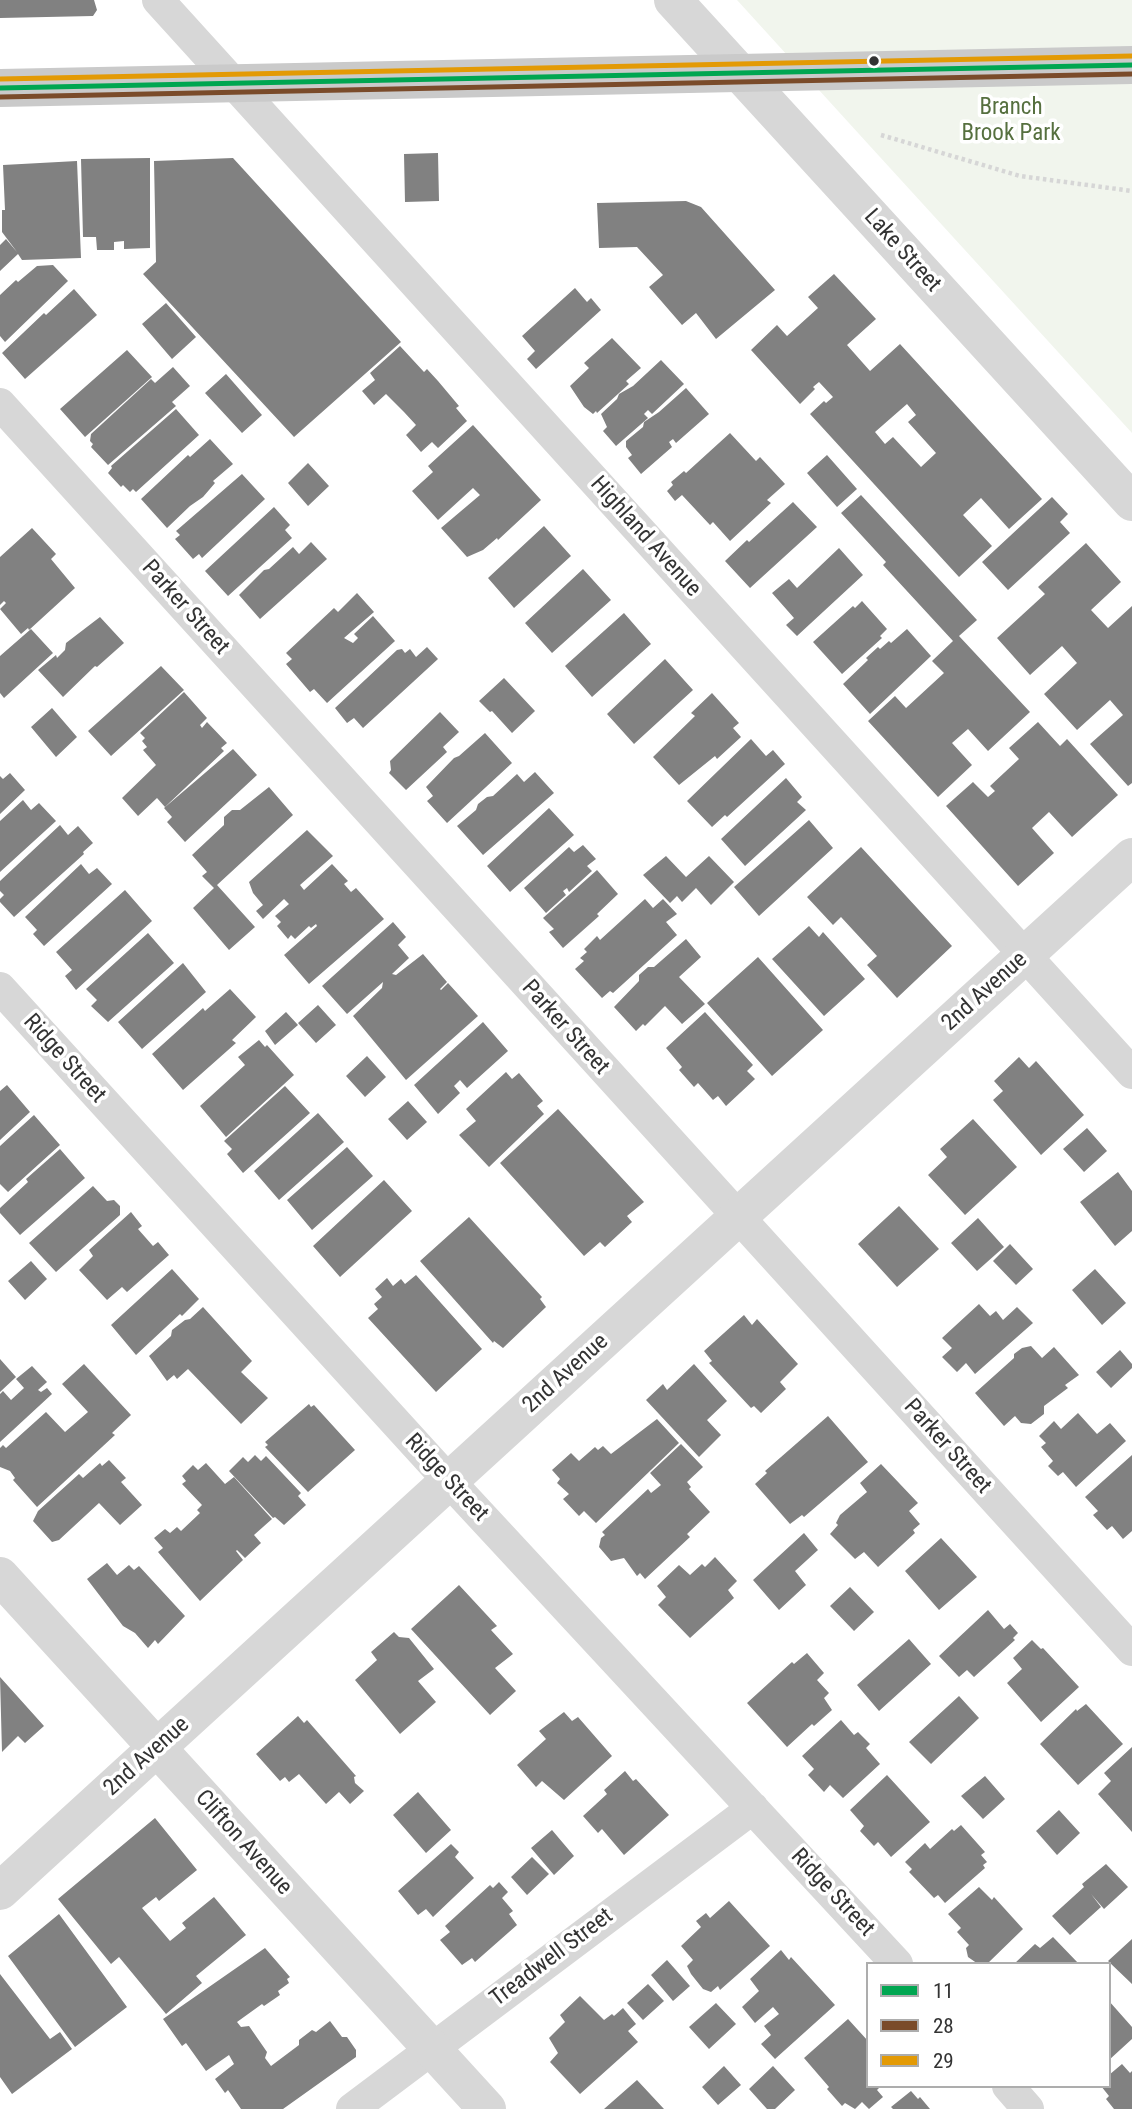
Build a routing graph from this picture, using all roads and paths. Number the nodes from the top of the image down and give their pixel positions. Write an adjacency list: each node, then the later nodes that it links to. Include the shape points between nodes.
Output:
1 (158, 0): 5 (street, Highland Avenue)
2 (673, 0): 4 (street, Lake Street)
3 (1132, 65): 4 (main road)
4 (740, 74): 5 (main road); 10 (street, Lake Street)
5 (234, 83): 6 (main road); 12 (street, Highland Avenue)
6 (0, 88)
7 (881, 135): 8 (path, via 1020,176)
8 (1132, 191)
9 (0, 404): 15 (street, Parker Street)
10 (1132, 502)
11 (1132, 857): 12 (street, 2nd Avenue)
12 (1024, 956): 14 (street, Highland Avenue); 15 (street, 2nd Avenue)
13 (0, 988): 16 (street, Ridge Street)
14 (1132, 1073)
15 (737, 1218): 16 (street, 2nd Avenue); 18 (street, Parker Street)
16 (449, 1481): 19 (street, 2nd Avenue); 20 (street, Ridge Street)
17 (0, 1576): 19 (street, Clifton Avenue)
18 (1132, 1650)
19 (157, 1748): 21 (street, 2nd Avenue); 23 (street, Clifton Avenue)
20 (753, 1808): 22 (street, Ridge Street); 23 (street, Treadwell Street)
21 (0, 1891)
22 (895, 1962)
23 (432, 2049): 25 (street, Treadwell Street); 26 (street, Clifton Avenue)
24 (1010, 2088): 27 (street)
25 (352, 2109)
26 (487, 2109)
27 (1028, 2109)

